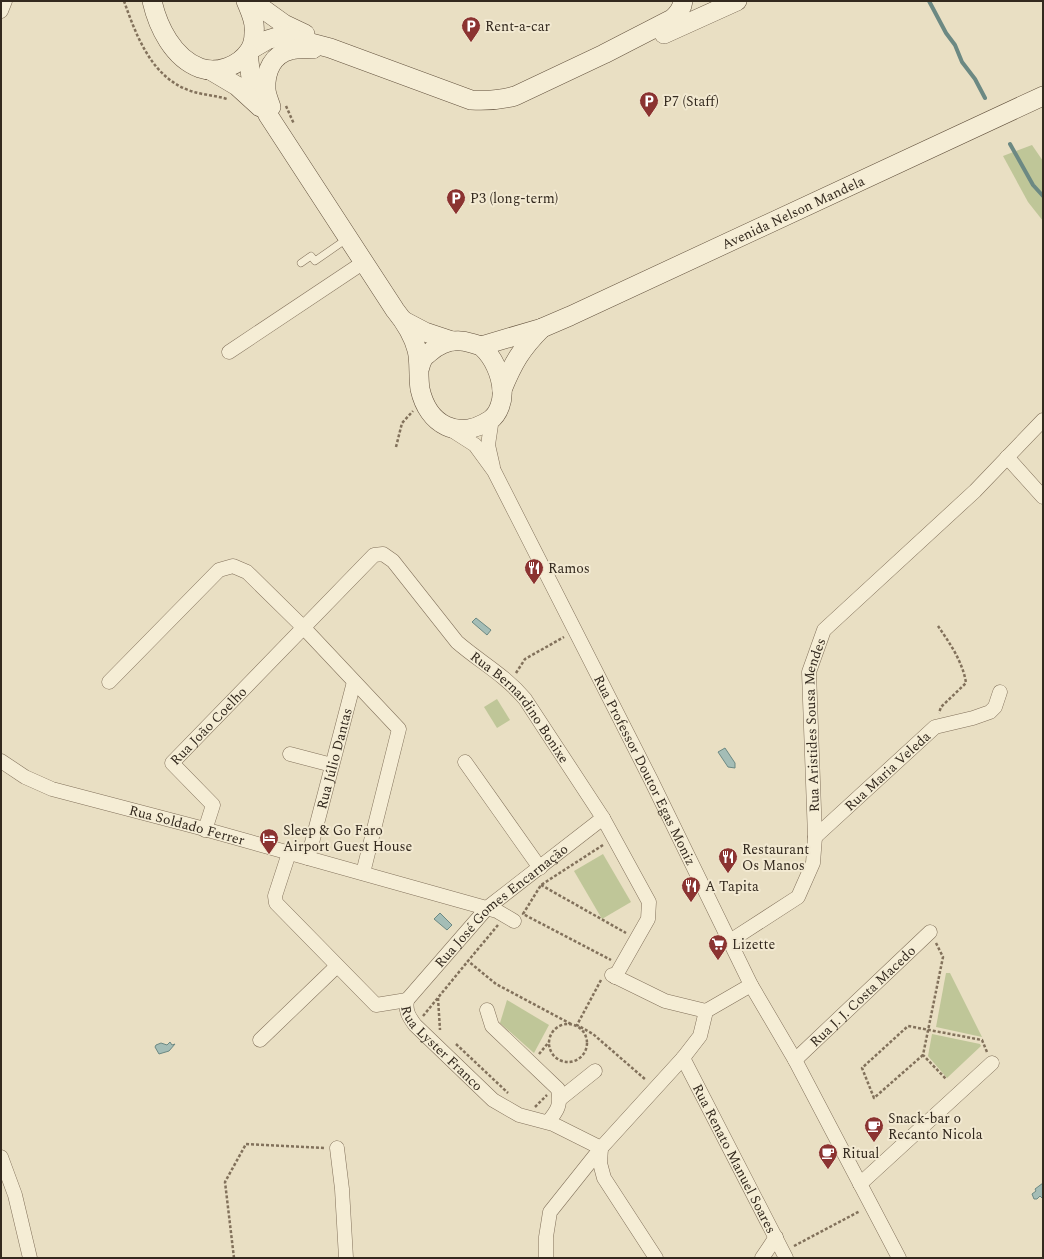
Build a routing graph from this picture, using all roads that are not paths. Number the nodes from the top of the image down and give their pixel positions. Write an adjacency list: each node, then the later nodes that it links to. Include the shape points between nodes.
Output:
1 (5, 1): 7 (street)
2 (152, 1): 11 (street, via 158,22 176,51 188,62)
3 (246, 1): 9 (street, via 254,19 255,32)
4 (252, 1): 8 (street, via 284,24)
5 (683, 1): 10 (street, via 682,7 672,19)
6 (737, 1): 10 (street, via 650,40)
7 (1, 11)
8 (330, 48): 9 (street, via 280,36 267,40); 10 (street, via 471,100 486,101 515,96); 14 (street, via 291,50 281,54 268,69 266,90)
9 (249, 51): 11 (street, via 236,64); 13 (street, via 251,78)
10 (604, 54)
11 (210, 70): 13 (street, via 237,86)
12 (1043, 96): 19 (street, Avenida Nelson Mandela)
13 (268, 115): 14 (street)
14 (288, 132): 15 (street, via 291,151)
15 (348, 238): 16 (street); 17 (lane, via 315,261 311,256)
16 (364, 262): 18 (street); 22 (street)
17 (301, 263)
18 (404, 321): 20 (street); 23 (street, via 416,349)
19 (542, 328): 21 (street); 24 (street, via 526,344 511,367)
20 (452, 341): 21 (street); 23 (street, via 437,346 423,358)
21 (481, 346): 24 (street, via 496,367)
22 (229, 352)
23 (419, 370): 27 (street, via 424,401 430,413)
24 (502, 390): 25 (street, via 502,402)
25 (492, 418): 27 (street, via 469,430); 29 (street, via 488,445)
26 (1043, 420): 28 (street, Rua Aristides Sousa Mendes)
27 (447, 427): 29 (street, via 475,445)
28 (1007, 457): 30 (street); 41 (street, Rua Aristides Sousa Mendes, via 824,630 809,672)
29 (494, 471): 49 (street, Rua Professor Doutor Egas Moniz)
30 (1043, 498)
31 (304, 628): 32 (street, via 247,572 233,566 219,570); 33 (street); 39 (street, Rua Bernardino Bonixe, via 374,555 383,554 393,561 456,642 509,682 525,699); 40 (street, Rua João Coelho, via 172,762 213,805)
32 (109, 682)
33 (354, 682): 38 (street, Rua Júlio Dantas); 45 (street, via 399,729)
34 (1000, 692): 41 (street, Rua Maria Veleda, via 995,707 990,712 934,727)
35 (290, 754): 38 (street)
36 (1, 761): 40 (street, Rua Soldado Ferrer, via 25,777 52,789)
37 (466, 762): 44 (street)
38 (332, 765): 43 (street, Rua Júlio Dantas)
39 (603, 818): 44 (street, Rua José Gomes Encarnação); 54 (street, Rua Bernardino Bonixe, via 649,902 648,919 612,974 665,1001)
40 (205, 830): 42 (street, Rua Soldado Ferrer)
41 (815, 836): 49 (street, Rua Aristides Sousa Mendes, via 813,863 798,897)
42 (289, 853): 43 (street, Rua Soldado Ferrer); 50 (street, Rua Lyster Franco, via 275,896 276,903)
43 (308, 858): 45 (street, Rua Soldado Ferrer)
44 (540, 868): 46 (street, Rua José Gomes Encarnação)
45 (363, 874): 46 (street, Rua Soldado Ferrer)
46 (487, 908): 47 (street, Rua Soldado Ferrer); 52 (street, Rua José Gomes Encarnação)
47 (510, 918)
48 (930, 932): 57 (street, Rua J. J. Costa Macedo)
49 (730, 941): 51 (street, Rua Professor Doutor Egas Moniz)
50 (337, 966): 52 (street, Rua Lyster Franco, via 376,1005); 55 (street)
51 (752, 985): 54 (street); 57 (street, Rua Professor Doutor Egas Moniz)
52 (407, 1000): 61 (street, Rua Lyster Franco, via 409,1018 415,1025 493,1100 519,1115)
53 (487, 1010): 60 (street, via 492,1026 558,1089)
54 (706, 1011): 56 (street, via 700,1036)
55 (260, 1040)
56 (683, 1058): 63 (street); 66 (street, Rua Renato Manuel Soares)
57 (795, 1060): 65 (street, Rua Professor Doutor Egas Moniz)
58 (992, 1063): 65 (street)
59 (595, 1072): 60 (street)
60 (555, 1095): 61 (street, via 558,1111)
61 (548, 1122): 63 (street, Rua Lyster Franco)
62 (337, 1148): 69 (street)
63 (601, 1148): 70 (street, via 550,1212); 71 (street, via 600,1163 604,1178)
64 (1, 1158): 68 (street, via 15,1195)
65 (860, 1184): 73 (street, Rua Professor Doutor Egas Moniz)
66 (776, 1237): 67 (street, Rua Renato Manuel Soares); 72 (street)
67 (785, 1255)
68 (30, 1258)
69 (346, 1258)
70 (546, 1258)
71 (656, 1258)
72 (762, 1258)
73 (900, 1258)

